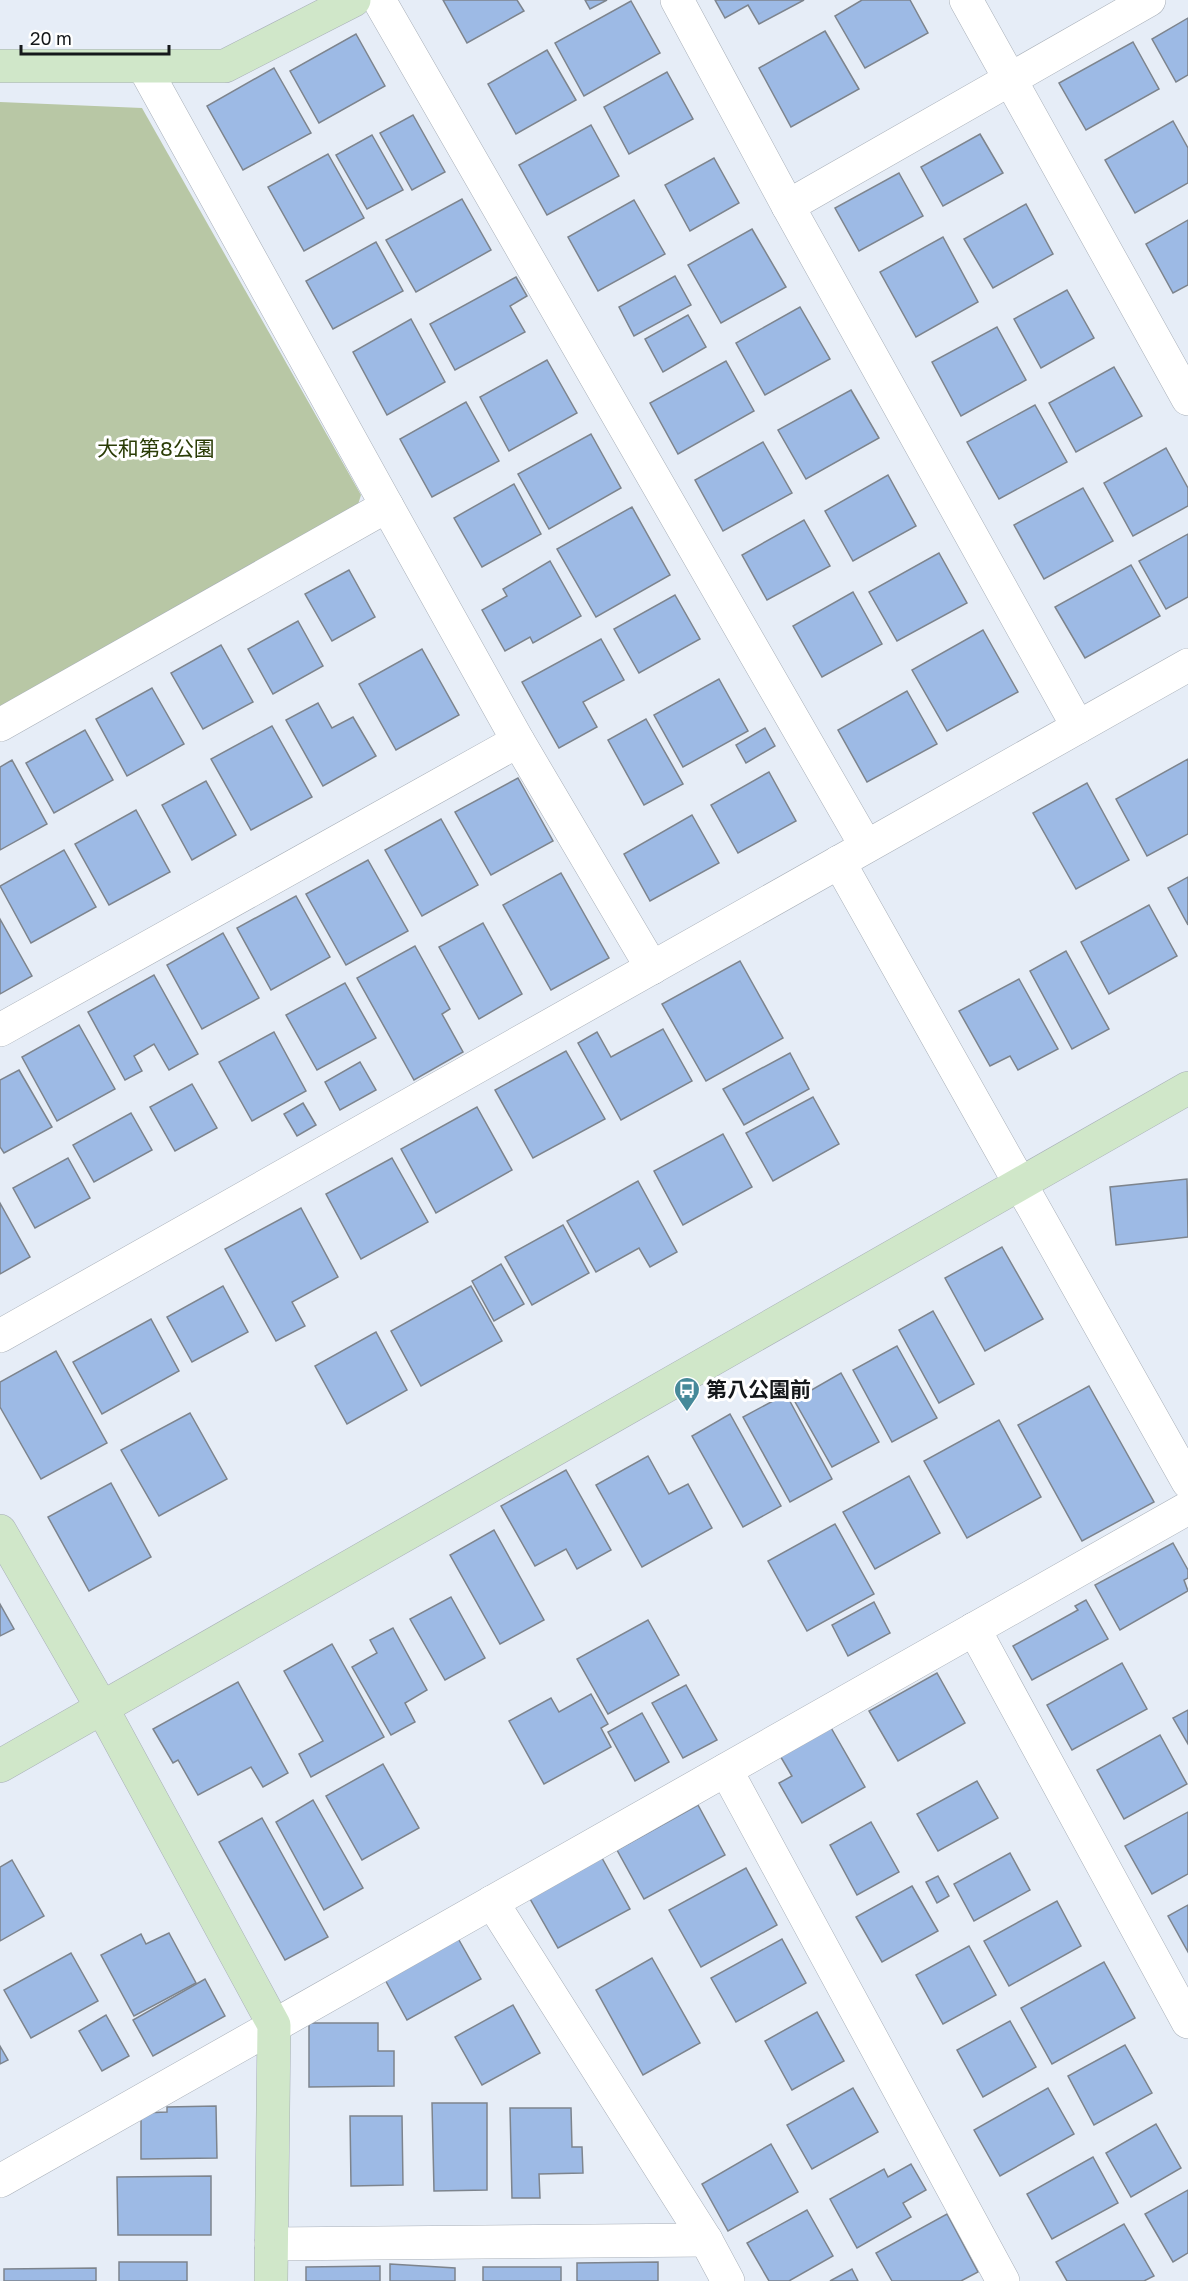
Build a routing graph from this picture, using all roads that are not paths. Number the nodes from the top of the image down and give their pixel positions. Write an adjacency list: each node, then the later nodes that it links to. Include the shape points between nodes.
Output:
1 (354, 0): 7 (street, via 225,66)
2 (379, 0): 16 (street)
3 (677, 0): 9 (street)
4 (966, 0): 8 (street)
5 (1149, 0): 8 (street)
6 (0, 66): 7 (street)
7 (144, 67): 11 (street)
8 (1010, 80): 9 (street); 10 (street)
9 (788, 206): 14 (street)
10 (1188, 399)
11 (387, 506): 13 (street); 15 (street)
12 (1188, 665): 14 (street)
13 (0, 725)
14 (1078, 726): 16 (street)
15 (518, 741): 17 (street); 18 (street)
16 (853, 854): 17 (street); 20 (street)
17 (652, 968): 21 (street)
18 (0, 1030)
19 (1188, 1088): 20 (street)
20 (1020, 1184): 22 (street); 26 (street)
21 (0, 1336)
22 (1188, 1482)
23 (1188, 1508): 25 (street)
24 (0, 1530): 26 (street)
25 (974, 1629): 28 (street); 30 (street)
26 (102, 1708): 27 (street); 31 (street)
27 (0, 1766)
28 (726, 1770): 29 (street); 37 (street)
29 (492, 1902): 31 (street); 33 (street)
30 (1188, 2022)
31 (274, 2025): 32 (street); 34 (street)
32 (0, 2181)
33 (706, 2240): 34 (street); 36 (street)
34 (272, 2244): 35 (street)
35 (271, 2281)
36 (728, 2281)
37 (1003, 2281)

